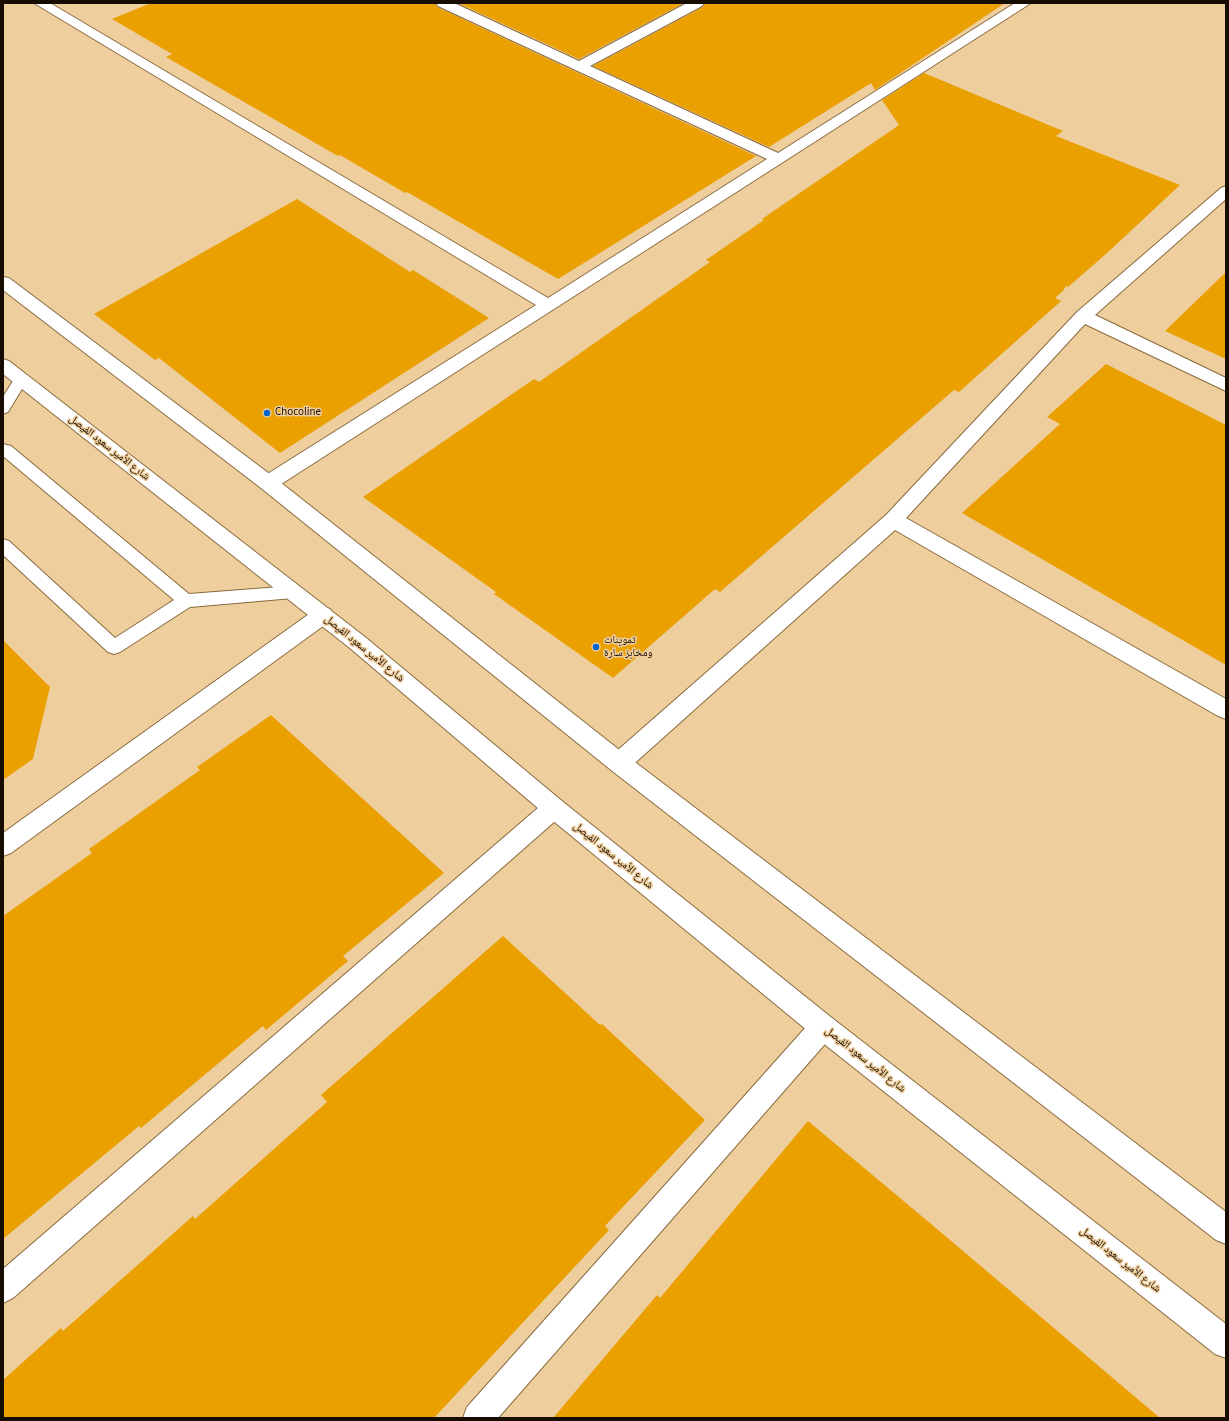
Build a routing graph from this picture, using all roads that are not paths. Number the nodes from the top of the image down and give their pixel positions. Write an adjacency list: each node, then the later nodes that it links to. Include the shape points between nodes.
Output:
1 (68, 3): 5 (street)
2 (443, 3): 6 (street)
3 (697, 3): 6 (street)
4 (1024, 3): 7 (street)
5 (47, 6): 10 (street)
6 (579, 66): 7 (street)
7 (779, 159): 10 (street)
8 (1226, 191): 11 (street)
9 (3, 282): 17 (street)
10 (548, 305): 17 (street)
11 (1083, 316): 14 (street); 18 (street)
12 (3, 365): 13 (street, شارع الأمير سعود الفيصل)
13 (21, 379): 15 (lane); 20 (street, شارع الأمير سعود الفيصل)
14 (1226, 385)
15 (3, 410)
16 (3, 449): 21 (lane)
17 (268, 483): 24 (street)
18 (893, 520): 23 (street); 24 (street)
19 (3, 545): 21 (lane, via 114,647)
20 (293, 592): 21 (lane); 22 (street, شارع الأمير سعود الفيصل)
21 (186, 601)
22 (323, 615): 25 (street, شارع الأمير سعود الفيصل); 26 (street)
23 (1226, 710)
24 (619, 763): 28 (street)
25 (554, 808): 27 (street, شارع الأمير سعود الفيصل); 29 (street)
26 (3, 846)
27 (823, 1027): 30 (street, شارع الأمير سعود الفيصل); 31 (street)
28 (1226, 1230)
29 (3, 1288)
30 (1226, 1343)
31 (478, 1418)

